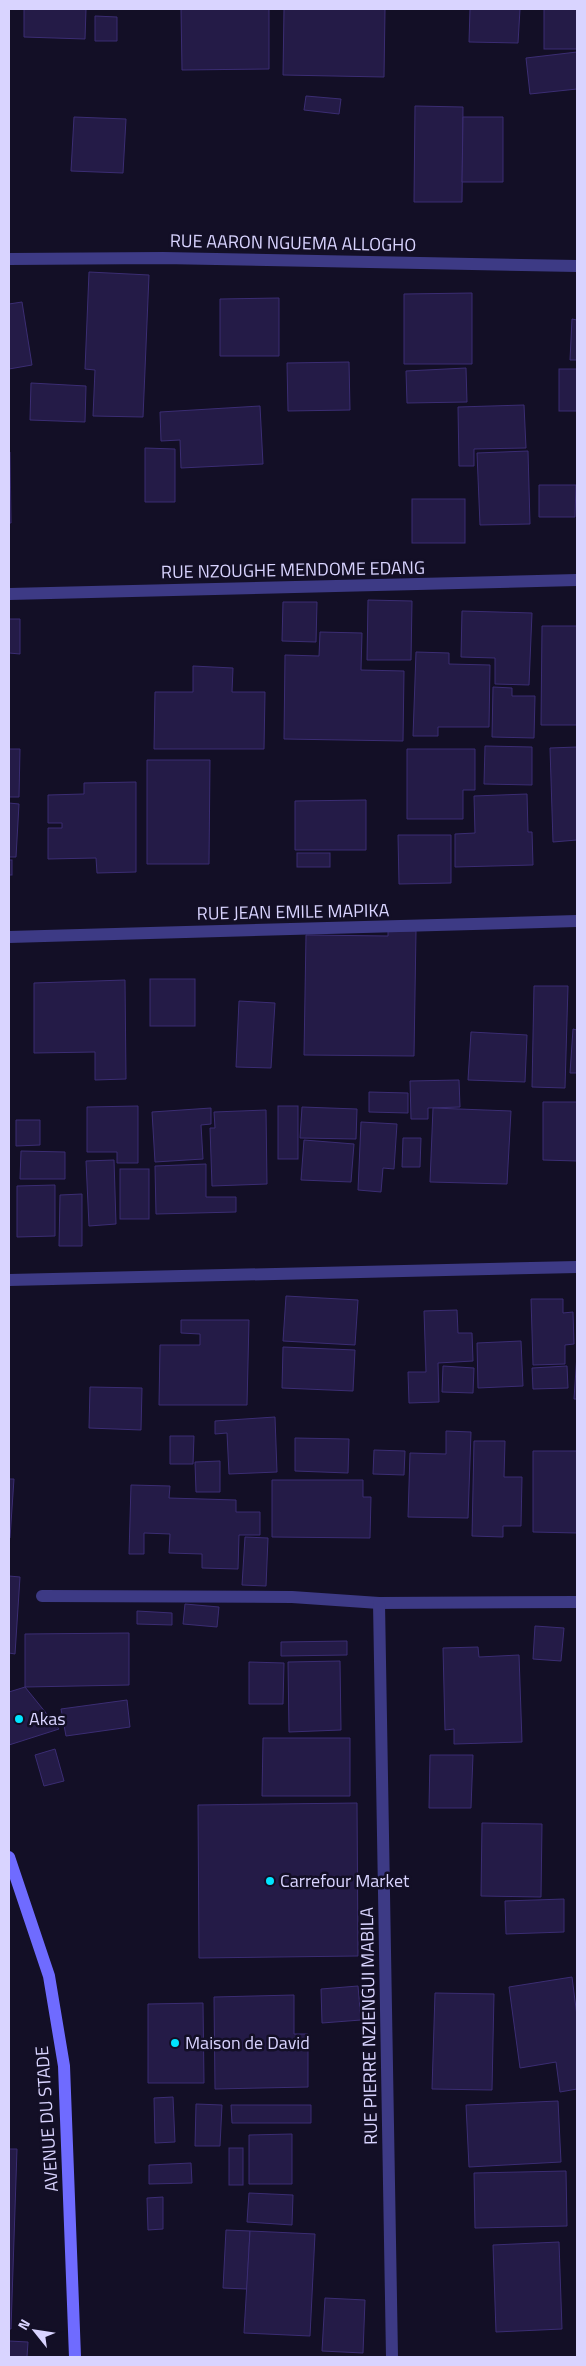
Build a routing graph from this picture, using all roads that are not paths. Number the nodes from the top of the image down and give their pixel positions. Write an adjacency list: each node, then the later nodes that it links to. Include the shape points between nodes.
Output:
1 (9, 259): 2 (street, RUE AARON NGUEMA ALLOGHO, via 163,258)
2 (577, 266)
3 (577, 580): 4 (street, RUE NZOUGHE MENDOME EDANG)
4 (9, 594)
5 (577, 921): 6 (street, RUE JEAN EMILE MAPIKA)
6 (9, 937)
7 (577, 1266): 8 (street)
8 (9, 1280)
9 (42, 1596): 11 (street, via 292,1597)
10 (577, 1602): 11 (street)
11 (379, 1603): 14 (street, RUE PIERRE NZIENGUI MABILA)
12 (9, 1856): 13 (main road, AVENUE DU STADE, via 49,1976 64,2066)
13 (75, 2357)
14 (392, 2357)

